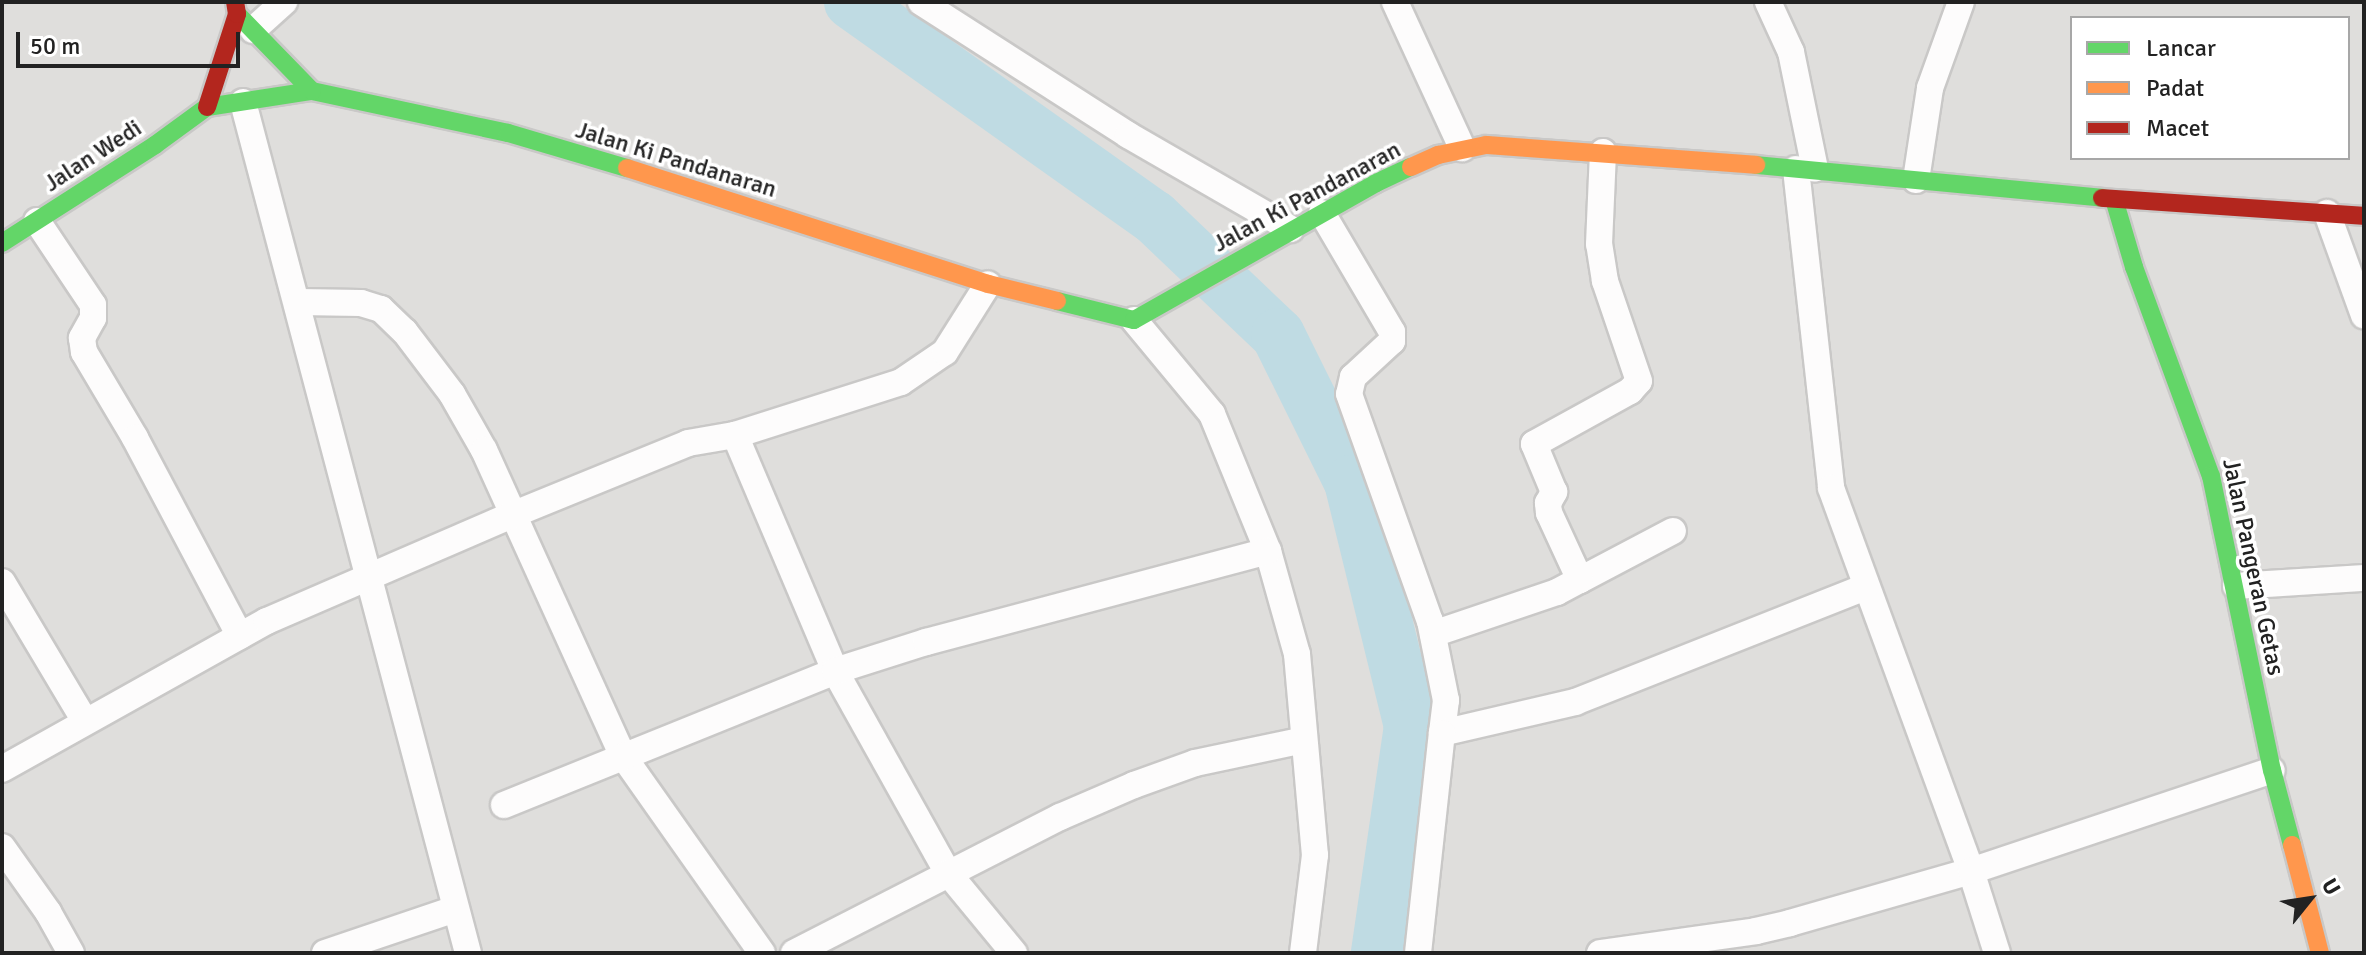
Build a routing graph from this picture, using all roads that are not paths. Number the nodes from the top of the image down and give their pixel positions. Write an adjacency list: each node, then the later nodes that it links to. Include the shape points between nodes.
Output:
1 (284, 2): 6 (street)
2 (921, 2): 19 (street)
3 (1395, 2): 10 (street)
4 (1768, 2): 12 (street, via 1791,52)
5 (1961, 2): 13 (street, via 1930,88)
6 (241, 15): 7 (main road); 9 (main road)
7 (312, 91): 8 (main road); 21 (main road, Jalan Ki Pandanaran, via 508,133)
8 (243, 102): 9 (main road); 22 (street)
9 (207, 107): 18 (main road, Jalan Wedi)
10 (1462, 148): 11 (main road, Jalan Ki Pandanaran); 15 (main road, Jalan Ki Pandanaran, via 1376,183)
11 (1603, 152): 12 (main road, Jalan Ki Pandanaran); 31 (street, via 1599,244 1605,281 1639,381 1534,444 1554,492 1549,513)
12 (1805, 169): 13 (main road, Jalan Ki Pandanaran); 34 (street, via 1831,488)
13 (1916, 180): 14 (main road, Jalan Ki Pandanaran)
14 (2114, 199): 16 (main road, Jalan Ki Pandanaran); 33 (main road, Jalan Pangeran Getas, via 2211,476)
15 (1322, 213): 19 (main road, Jalan Ki Pandanaran); 35 (street, via 1392,332 1392,341 1353,377 1349,394)
16 (2327, 213): 17 (main road, Jalan Ki Pandanaran); 24 (street)
17 (2364, 216)
18 (37, 221): 20 (main road, Jalan Wedi); 36 (street, via 93,305 93,318 82,338 84,352)
19 (1283, 235): 23 (main road, Jalan Ki Pandanaran)
20 (2, 243)
21 (988, 284): 23 (main road, Jalan Ki Pandanaran); 25 (street, via 945,352 922,371 836,405)
22 (299, 302): 26 (street, via 361,303 393,318 452,394); 29 (street)
23 (1143, 315): 28 (street, via 1212,414)
24 (2364, 315)
25 (735, 435): 26 (street, via 688,443); 37 (street)
26 (512, 515): 29 (street); 41 (street)
27 (1673, 531): 31 (street)
28 (1268, 551): 37 (street); 40 (street, via 1297,654)
29 (371, 576): 36 (street); 48 (street)
30 (2364, 578): 33 (street)
31 (1580, 580): 35 (street)
32 (2, 582): 38 (street)
33 (2236, 586): 43 (main road, Jalan Pangeran Getas)
34 (1865, 587): 39 (street, via 1575,702); 46 (street)
35 (1433, 634): 39 (street, via 1446,700)
36 (240, 636): 38 (street)
37 (835, 671): 41 (street); 47 (street)
38 (85, 721): 42 (street)
39 (1442, 733): 57 (street)
40 (1304, 740): 47 (street, via 1195,763 1134,785); 56 (street, via 1315,855)
41 (623, 756): 44 (street); 53 (street)
42 (2, 769)
43 (2272, 770): 46 (street); 60 (main road, Jalan Pangeran Getas)
44 (504, 805)
45 (2, 847): 50 (street)
46 (1971, 871): 49 (street); 59 (street)
47 (948, 873): 54 (street); 55 (street)
48 (455, 909): 51 (street); 52 (street)
49 (1713, 945): 58 (street)
50 (71, 953)
51 (325, 953)
52 (468, 953)
53 (762, 953)
54 (794, 953)
55 (1014, 953)
56 (1303, 953)
57 (1418, 953)
58 (1600, 953)
59 (1997, 953)
60 (2320, 953)

